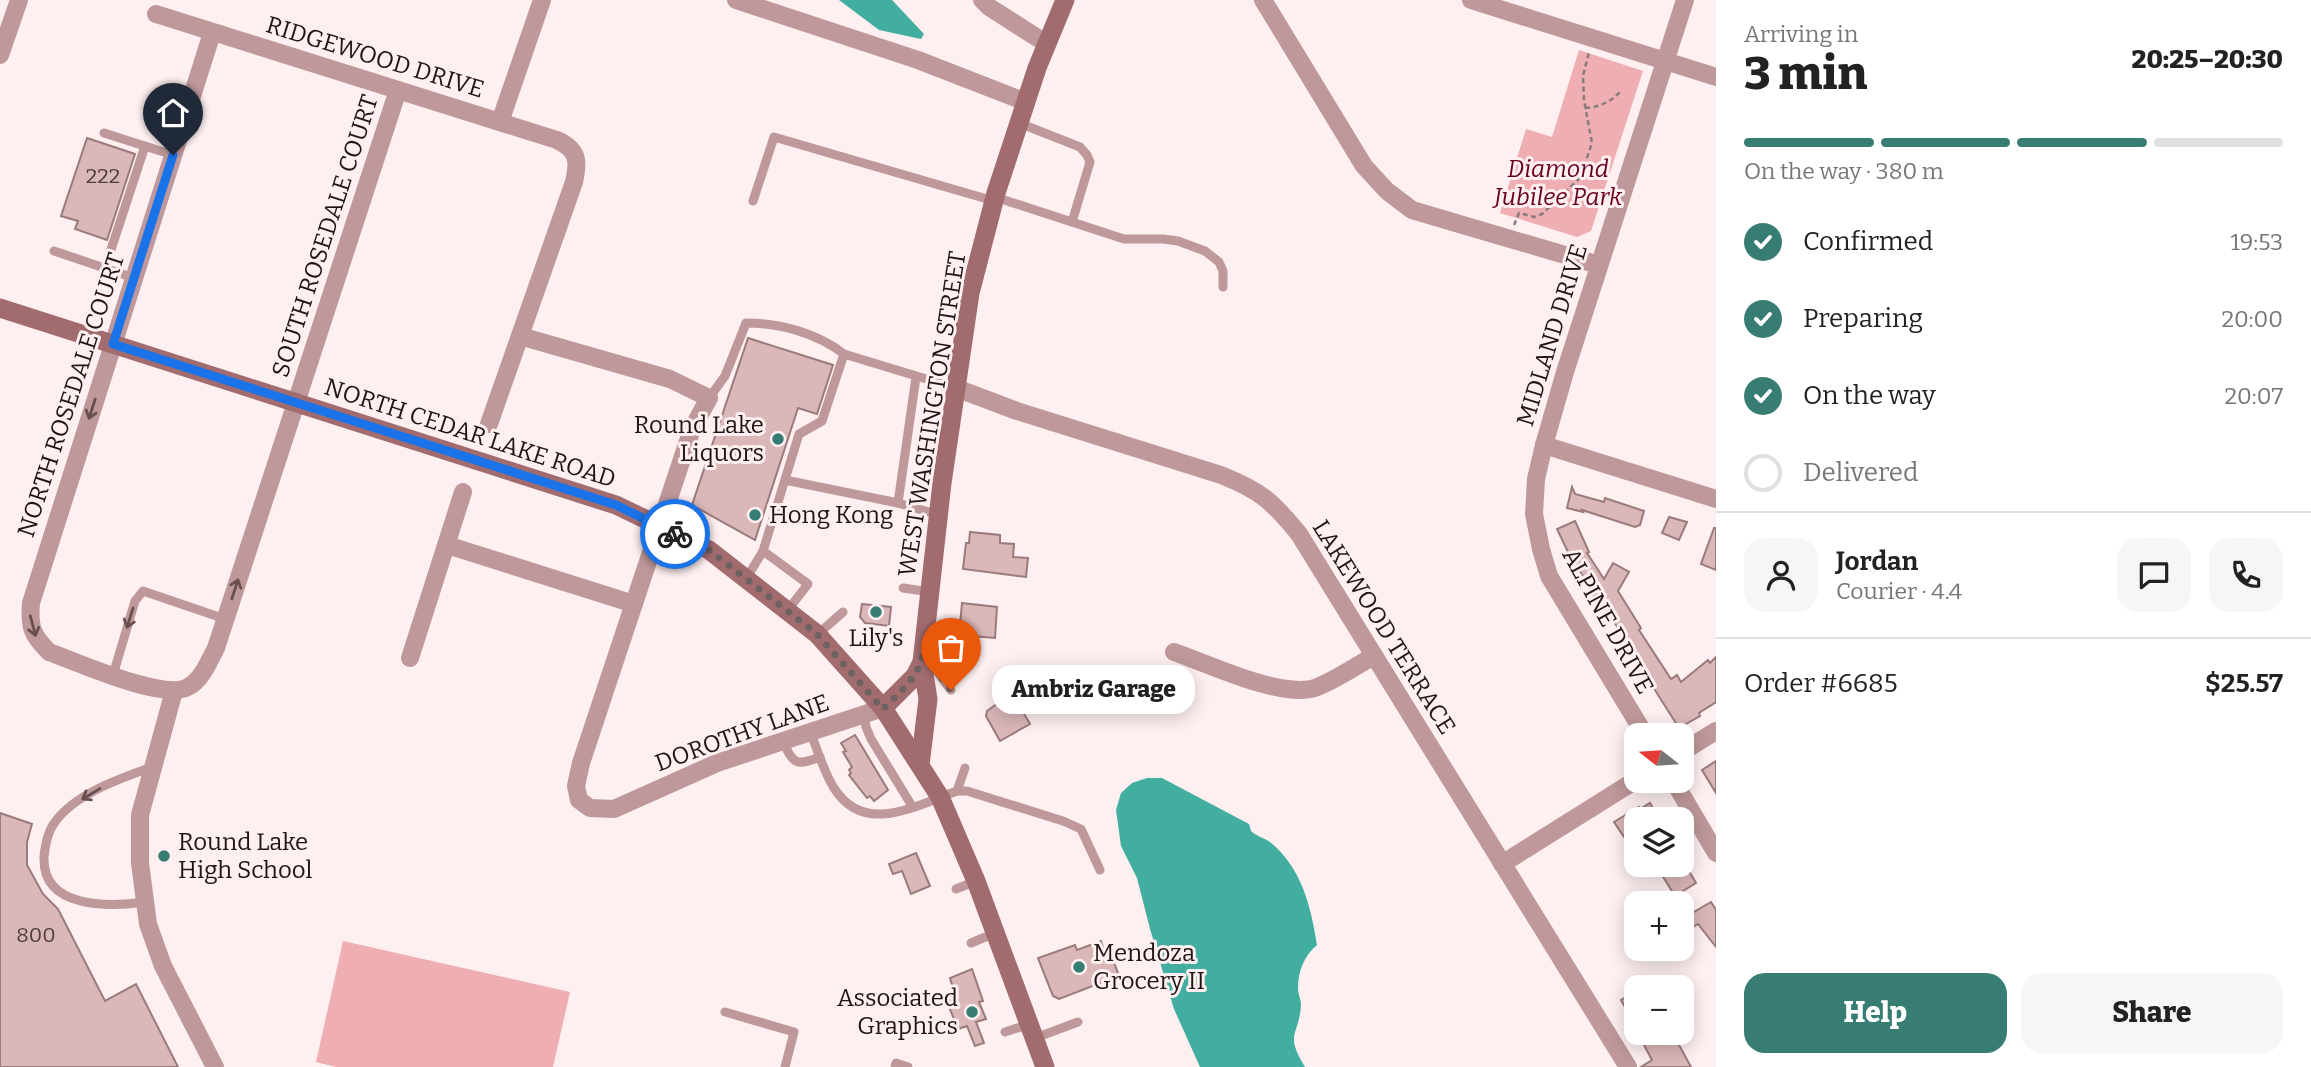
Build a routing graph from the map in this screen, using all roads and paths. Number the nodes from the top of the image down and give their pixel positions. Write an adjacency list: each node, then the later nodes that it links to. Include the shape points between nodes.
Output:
1 (19, 0): 13 (street)
2 (542, 0): 20 (street)
3 (736, 0): 18 (street, via 918,60)
4 (982, 0): 12 (street)
5 (1065, 0): 12 (main road, WEST WASHINGTON STREET)
6 (1263, 0): 28 (street, via 1364,166 1387,191 1412,210)
7 (1471, 0): 11 (street)
8 (1685, 0): 14 (street, MIDLAND DRIVE)
9 (156, 14): 10 (street, RIDGEWOOD DRIVE)
10 (212, 33): 16 (street, RIDGEWOOD DRIVE); 24 (street, NORTH ROSEDALE COURT)
11 (1592, 38): 14 (street); 19 (path, via 1583,76)
12 (1047, 44): 18 (main road, WEST WASHINGTON STREET)
13 (0, 55)
14 (1665, 61): 15 (street); 30 (street, MIDLAND DRIVE)
15 (1716, 77)
16 (398, 90): 20 (street, RIDGEWOOD DRIVE); 41 (street, SOUTH ROSEDALE COURT)
17 (1620, 92): 19 (path, via 1597,107)
18 (1026, 102): 21 (main road, WEST WASHINGTON STREET)
19 (1586, 108): 28 (path, via 1592,143 1580,178 1542,214 1518,213)
20 (500, 122): 35 (street, RIDGEWOOD DRIVE, via 568,145 578,167)
21 (1019, 123): 25 (main road, WEST WASHINGTON STREET); 27 (lane, via 1080,146 1087,155 1090,162)
22 (104, 133): 23 (lane)
23 (145, 146): 24 (lane); 31 (lane)
24 (173, 155): 32 (street, NORTH ROSEDALE COURT)
25 (994, 199): 26 (lane, via 774,136); 27 (lane); 39 (main road, WEST WASHINGTON STREET, via 970,293)
26 (753, 201)
27 (1072, 222): 33 (lane, via 1124,239 1163,239 1205,251 1219,262)
28 (1510, 239): 30 (street)
29 (54, 251): 31 (lane)
30 (1600, 265): 43 (street, MIDLAND DRIVE)
31 (106, 268): 32 (lane)
32 (134, 278): 36 (street, NORTH ROSEDALE COURT)
33 (1223, 287)
34 (0, 308): 36 (main road, NORTH CEDAR LAKE ROAD)
35 (520, 336): 40 (street, via 670,379); 42 (street)
36 (113, 344): 41 (main road, NORTH CEDAR LAKE ROAD); 64 (street, NORTH ROSEDALE COURT, one-way to 64, via 31,603 29,623 37,641 49,652)
37 (844, 354): 38 (lane); 40 (lane, via 829,342 772,323 746,323 726,376); 44 (lane, via 822,421 799,434)
38 (916, 377): 39 (lane); 47 (lane)
39 (956, 388): 48 (main road, WEST WASHINGTON STREET); 61 (street, LAKEWOOD TERRACE, via 1250,487 1275,505 1300,534)
40 (709, 398): 49 (street, via 692,429)
41 (296, 403): 49 (main road, NORTH CEDAR LAKE ROAD, via 616,505); 58 (street, SOUTH ROSEDALE COURT, one-way to 41)
42 (489, 425)
43 (1544, 445): 46 (street); 68 (street, ALPINE DRIVE, via 1534,514 1549,576)
44 (785, 480): 47 (lane); 51 (lane)
45 (463, 492): 50 (street)
46 (1716, 499)
47 (898, 503): 48 (lane)
48 (939, 515): 54 (main road, WEST WASHINGTON STREET)
49 (660, 526): 52 (main road, NORTH CEDAR LAKE ROAD, via 709,550); 55 (street)
50 (447, 545): 55 (street); 63 (street)
51 (763, 551): 52 (lane); 56 (lane, via 808,584)
52 (746, 579): 56 (main road, NORTH CEDAR LAKE ROAD)
53 (903, 588): 54 (lane)
54 (930, 592): 62 (main road, WEST WASHINGTON STREET)
55 (634, 604): 71 (street, DOROTHY LANE, via 581,763 576,786 579,800 590,808 614,808 717,763)
56 (787, 611): 59 (main road, NORTH CEDAR LAKE ROAD)
57 (843, 612): 59 (lane)
58 (225, 619): 64 (lane, one-way to 64, via 144,591 135,601); 66 (street, SOUTH ROSEDALE COURT, via 201,675 188,687)
59 (817, 634): 67 (main road, NORTH CEDAR LAKE ROAD)
60 (1174, 652): 61 (street, via 1292,691 1313,688)
61 (1374, 656): 82 (street, LAKEWOOD TERRACE)
62 (923, 657): 65 (lane); 67 (main road, WEST WASHINGTON STREET, via 915,676); 74 (main road, via 928,699)
63 (410, 658)
64 (113, 675): 66 (street, NORTH ROSEDALE COURT)
65 (951, 690)
66 (174, 691): 75 (street)
67 (874, 712): 70 (street, DOROTHY LANE); 74 (main road, NORTH CEDAR LAKE ROAD); 80 (lane, via 866,727)
68 (1638, 723)
69 (1716, 731): 72 (street)
70 (810, 732): 71 (street, DOROTHY LANE); 73 (lane)
71 (783, 741): 73 (lane, via 794,761)
72 (1694, 745)
73 (820, 757): 80 (lane, via 843,801 860,813 878,816)
74 (920, 765): 79 (main road, NORTH CEDAR LAKE ROAD)
75 (153, 766): 86 (street, via 140,815); 86 (lane, one-way to 86, via 105,785 71,807 54,822 44,856 48,880 59,893 88,904)
76 (965, 768): 79 (lane)
77 (1624, 788): 82 (street)
78 (1681, 793): 81 (street)
79 (948, 794): 80 (lane); 83 (lane, via 967,791 1081,829); 84 (main road, NORTH CEDAR LAKE ROAD)
80 (912, 806)
81 (1716, 853)
82 (1502, 864): 98 (street, LAKEWOOD TERRACE)
83 (1100, 870)
84 (976, 881): 85 (lane); 87 (main road, NORTH CEDAR LAKE ROAD)
85 (956, 889)
86 (145, 902): 93 (street, via 163,966)
87 (995, 933): 88 (lane); 91 (main road, NORTH CEDAR LAKE ROAD)
88 (971, 943)
89 (726, 1012): 94 (lane, via 794,1032)
90 (1078, 1022): 91 (lane)
91 (1032, 1031): 92 (lane); 97 (main road, NORTH CEDAR LAKE ROAD)
92 (1005, 1032)
93 (215, 1067)
94 (785, 1067)
95 (895, 1067): 96 (lane, via 896,1063)
96 (908, 1067)
97 (1045, 1067)
98 (1628, 1067)

